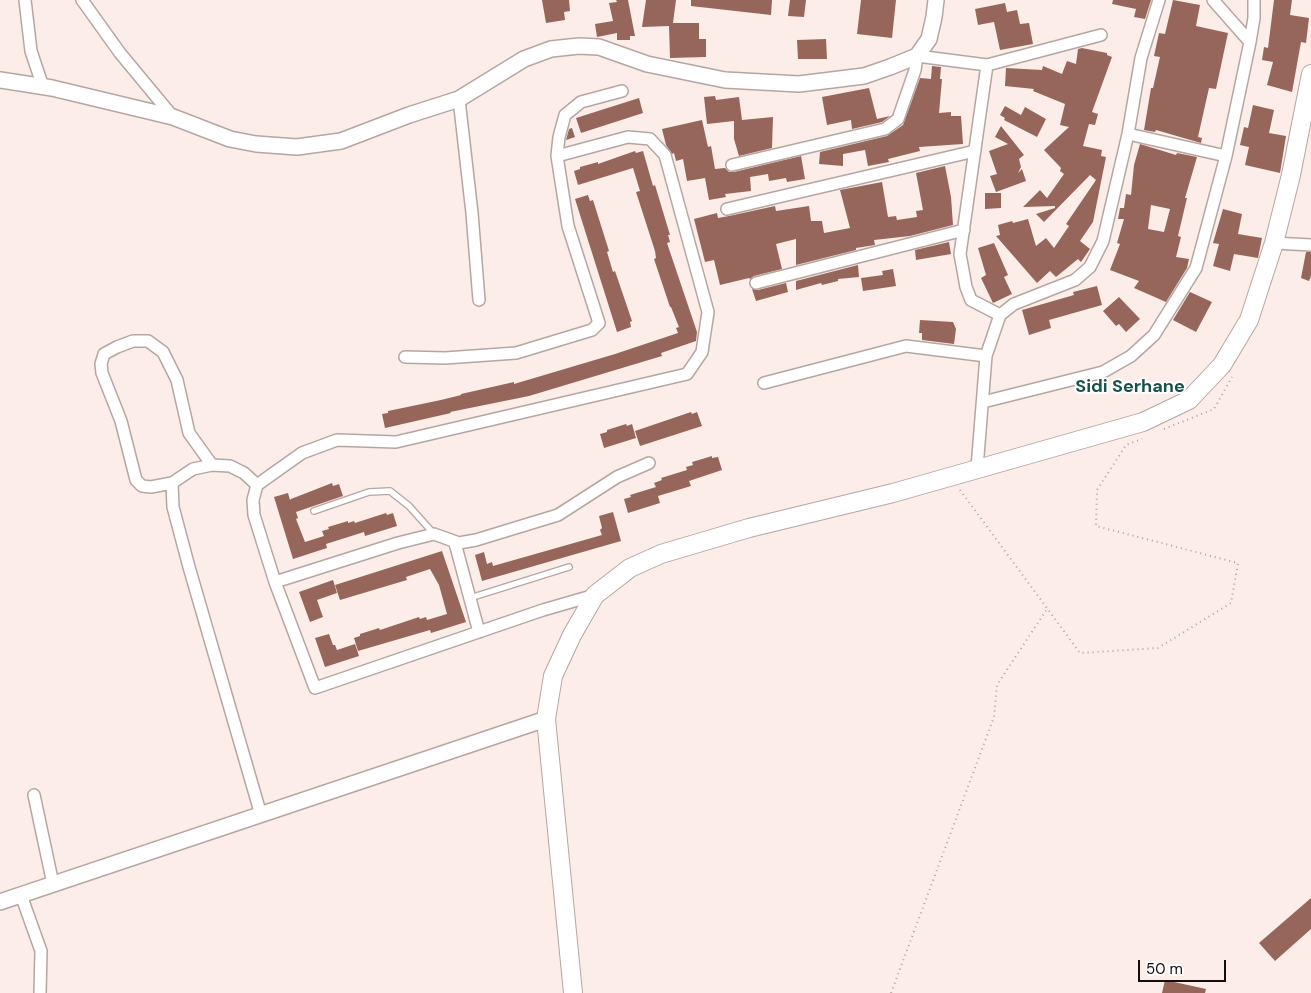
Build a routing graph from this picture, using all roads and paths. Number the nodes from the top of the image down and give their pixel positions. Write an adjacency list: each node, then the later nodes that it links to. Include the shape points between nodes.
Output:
1 (25, 0): 13 (street, via 31,50)
2 (82, 0): 16 (street)
3 (936, 0): 9 (main road, via 929,39)
4 (1160, 0): 17 (street, via 1141,58)
5 (1213, 0): 8 (street)
6 (1254, 0): 8 (street)
7 (1101, 35): 10 (street)
8 (1250, 42): 20 (street)
9 (917, 56): 10 (street); 15 (main road, via 864,76 799,84 726,80 647,64 599,47 578,46 551,49 524,59); 21 (street, via 898,119 885,129)
10 (988, 64): 18 (street)
11 (1311, 74): 24 (main road)
12 (0, 80): 13 (main road)
13 (43, 87): 16 (main road)
14 (622, 91): 19 (street, via 581,102 565,115)
15 (459, 99): 16 (main road, via 341,141 297,147 230,139); 27 (street)
16 (173, 117)
17 (1128, 134): 20 (street); 28 (street, via 1103,242 1090,266 1075,280 1014,304)
18 (975, 151): 22 (street); 23 (street)
19 (557, 156): 30 (street, via 568,226 598,323 592,330 516,353); 41 (street, via 628,137 650,139 664,156 708,312 702,352 687,374 396,442 337,440 302,453)
20 (1226, 156): 33 (street, via 1196,268 1154,335 1131,356 1103,372)
21 (732, 165)
22 (727, 209)
23 (964, 230): 26 (street); 28 (street, via 960,254 971,300)
24 (1274, 242): 25 (street); 31 (main road, via 1249,320)
25 (1311, 245)
26 (756, 283)
27 (479, 300)
28 (1000, 315): 29 (street)
29 (986, 356): 32 (street, via 906,346); 33 (street)
30 (405, 357)
31 (1222, 365): 34 (path, via 1236,371 1214,409); 38 (main road, via 1189,400 1142,422)
32 (764, 383)
33 (983, 402): 38 (street)
34 (1161, 430)
35 (1144, 438): 49 (path, via 1126,445 1097,490 1096,526 1238,563 1231,603 1158,648 1080,653)
36 (649, 463): 44 (street, via 617,477 558,515 476,540)
37 (212, 465): 40 (street, via 193,469); 40 (street, via 189,433 178,380 163,352 148,341 132,341 117,347 104,354 102,373 121,421 136,480 142,486 151,487); 41 (street, via 230,466)
38 (978, 468): 39 (main road)
39 (949, 476): 47 (main road, via 661,554 630,568); 49 (path)
40 (172, 483): 53 (street, via 173,507 189,567)
41 (257, 485): 46 (street, via 254,515)
42 (314, 511): 43 (lane, via 369,492 390,491 409,506)
43 (434, 534): 44 (street); 46 (street)
44 (454, 542): 48 (street)
45 (569, 567): 48 (lane)
46 (275, 582): 50 (street, via 315,688)
47 (595, 596): 50 (street); 51 (main road, via 552,676)
48 (470, 598): 50 (street)
49 (1047, 609): 59 (path, via 997,685 994,717)
50 (479, 632)
51 (546, 719): 53 (main road); 58 (main road)
52 (34, 795): 54 (street)
53 (261, 815): 54 (main road)
54 (53, 884): 55 (main road)
55 (20, 895): 56 (main road); 57 (street, via 41,951)
56 (0, 902)
57 (40, 993)
58 (573, 993)
59 (891, 993)

